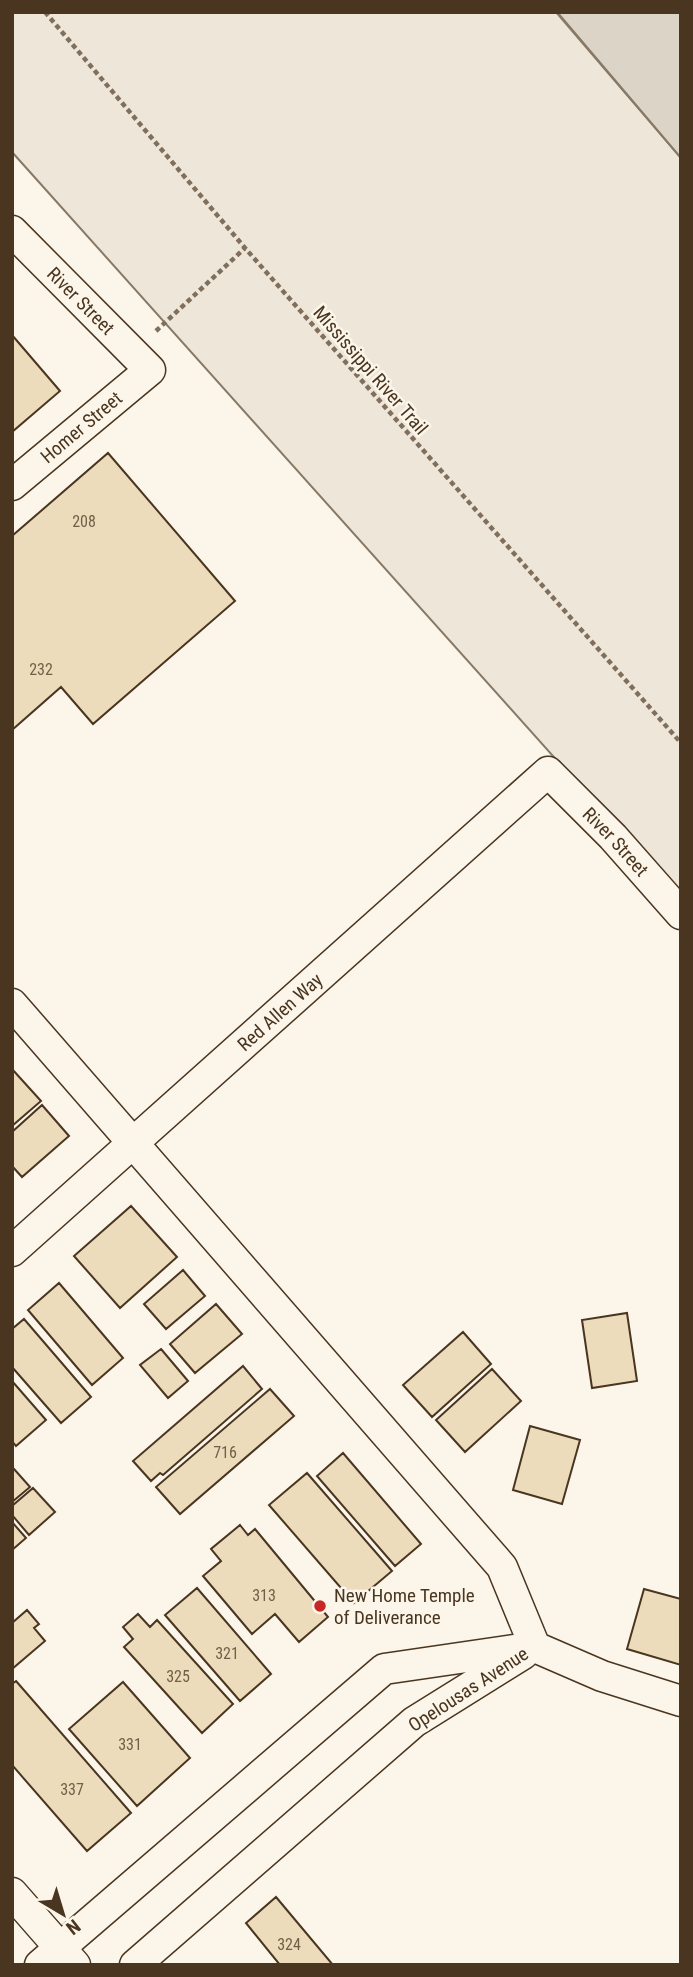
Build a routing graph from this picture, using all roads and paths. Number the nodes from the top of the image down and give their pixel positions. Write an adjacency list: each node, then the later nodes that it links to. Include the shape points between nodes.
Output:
1 (45, 12): 3 (path, Mississippi River Trail)
2 (12, 231): 4 (street, River Street)
3 (245, 248): 4 (path, via 155,331); 6 (path, Mississippi River Trail)
4 (150, 370): 5 (street, Homer Street)
5 (12, 485)
6 (681, 743)
7 (548, 772): 8 (street, River Street, via 613,836); 10 (street, Red Allen Way)
8 (681, 914)
9 (12, 1004): 10 (street)
10 (134, 1142): 11 (street, Red Allen Way); 12 (street, via 502,1567)
11 (12, 1251)
12 (535, 1647): 13 (street, via 602,1676); 15 (street, Opelousas Avenue, via 384,1670); 16 (street, Opelousas Avenue, via 414,1722)
13 (681, 1701)
14 (12, 1893): 15 (street)
15 (58, 1959)
16 (135, 1965)

